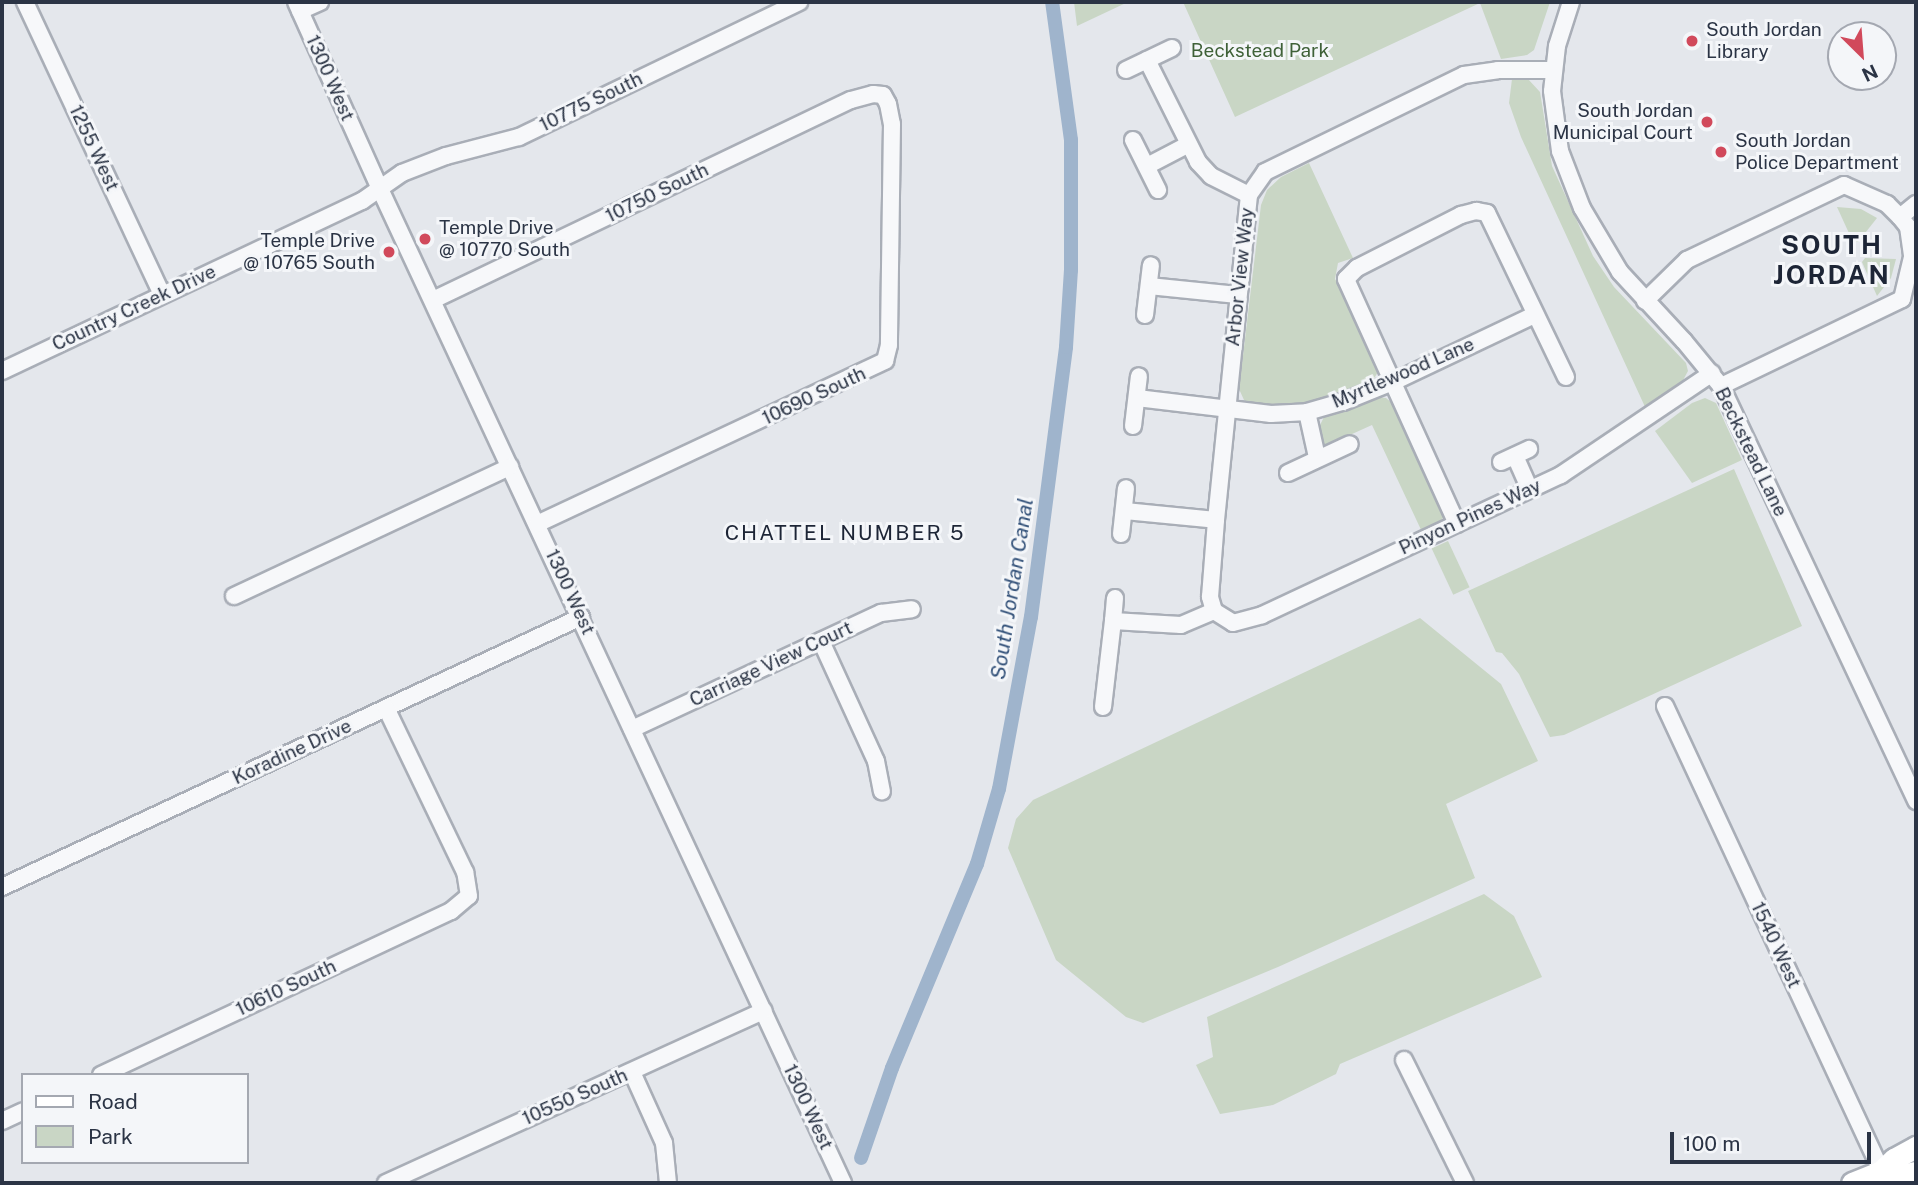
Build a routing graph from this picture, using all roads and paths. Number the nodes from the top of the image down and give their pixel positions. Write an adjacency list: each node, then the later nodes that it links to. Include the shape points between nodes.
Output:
1 (25, 2): 22 (street, 1255 West)
2 (320, 2): 5 (street)
3 (799, 2): 14 (street, 10775 South, via 519,136 424,163)
4 (1571, 2): 9 (street, Beckstead Lane)
5 (298, 6): 14 (street, 1300 West)
6 (1172, 48): 7 (street)
7 (1147, 60): 8 (street); 12 (street)
8 (1126, 70)
9 (1552, 70): 16 (street, Arbor View Way, via 1464,75 1265,172); 25 (street, Beckstead Lane, via 1556,130 1570,178 1598,239)
10 (883, 95): 24 (street, 10750 South, via 851,100); 46 (street, 10690 South, via 892,124 886,361)
11 (1133, 140): 13 (street)
12 (1189, 144): 13 (street); 16 (street, via 1211,176)
13 (1147, 166): 15 (street)
14 (380, 189): 22 (street, Country Creek Drive); 24 (street, 1300 West)
15 (1158, 190)
16 (1249, 195): 23 (street, Arbor View Way)
17 (1916, 204): 18 (street)
18 (1900, 217): 19 (street); 25 (street, via 1887,204 1844,185 1687,260)
19 (1914, 239): 31 (street, Pinyon Pines Way, via 1902,299)
20 (1151, 265): 21 (street)
21 (1149, 286): 23 (street); 26 (street)
22 (162, 295): 28 (street, Country Creek Drive)
23 (1238, 295): 34 (street, Arbor View Way)
24 (433, 300): 40 (street, 1300 West)
25 (1645, 301): 31 (street, Beckstead Lane)
26 (1145, 315)
27 (1534, 315): 30 (street); 32 (street, Myrtlewood Lane); 32 (street, via 1487,213 1461,215 1357,268 1346,279)
28 (2, 371)
29 (1139, 376): 33 (street)
30 (1566, 377)
31 (1716, 379): 43 (street, Pinyon Pines Way, via 1561,475); 61 (street, Beckstead Lane)
32 (1393, 382): 35 (street, Myrtlewood Lane); 47 (street)
33 (1137, 398): 34 (street, Myrtlewood Lane); 36 (street)
34 (1226, 408): 35 (street, Myrtlewood Lane, via 1271,414); 45 (street, Arbor View Way)
35 (1307, 412): 39 (street)
36 (1133, 426)
37 (1350, 444): 39 (street)
38 (1515, 456): 43 (street)
39 (1317, 457): 41 (street)
40 (510, 467): 46 (street, 1300 West); 49 (street)
41 (1288, 473)
42 (1126, 488): 44 (street)
43 (1530, 489): 47 (street, Pinyon Pines Way)
44 (1125, 511): 45 (street); 48 (street)
45 (1216, 520): 52 (street, Arbor View Way)
46 (537, 524): 53 (street, 1300 West)
47 (1457, 524): 52 (street, Pinyon Pines Way, via 1262,614 1233,623)
48 (1121, 534)
49 (234, 596)
50 (1115, 598): 54 (street)
51 (912, 609): 55 (street, Carriage View Court, via 881,613)
52 (1213, 611): 54 (street, via 1181,625)
53 (581, 617): 58 (street, Koradine Drive); 59 (street, 1300 West)
54 (1112, 621): 57 (street)
55 (821, 641): 59 (street, Carriage View Court); 60 (street, via 877,761)
56 (1665, 706): 71 (street, 1540 West)
57 (1103, 707)
58 (386, 708): 62 (street, Koradine Drive); 66 (street, 10610 South, via 465,872 469,897 452,911)
59 (632, 729): 63 (street, 1300 West)
60 (882, 791)
61 (1916, 801)
62 (2, 887)
63 (764, 1010): 65 (street, 10550 South); 74 (street, 1300 West)
64 (1404, 1060): 75 (street)
65 (632, 1072): 72 (street, 10550 South); 73 (street, via 664,1143)
66 (105, 1073)
67 (21, 1112): 68 (street)
68 (2, 1121)
69 (1916, 1147): 71 (main road, via 1894,1158)
70 (1916, 1172): 71 (main road)
71 (1884, 1177): 76 (main road)
72 (386, 1183)
73 (668, 1183)
74 (843, 1183)
75 (1465, 1183)
76 (1852, 1183)

